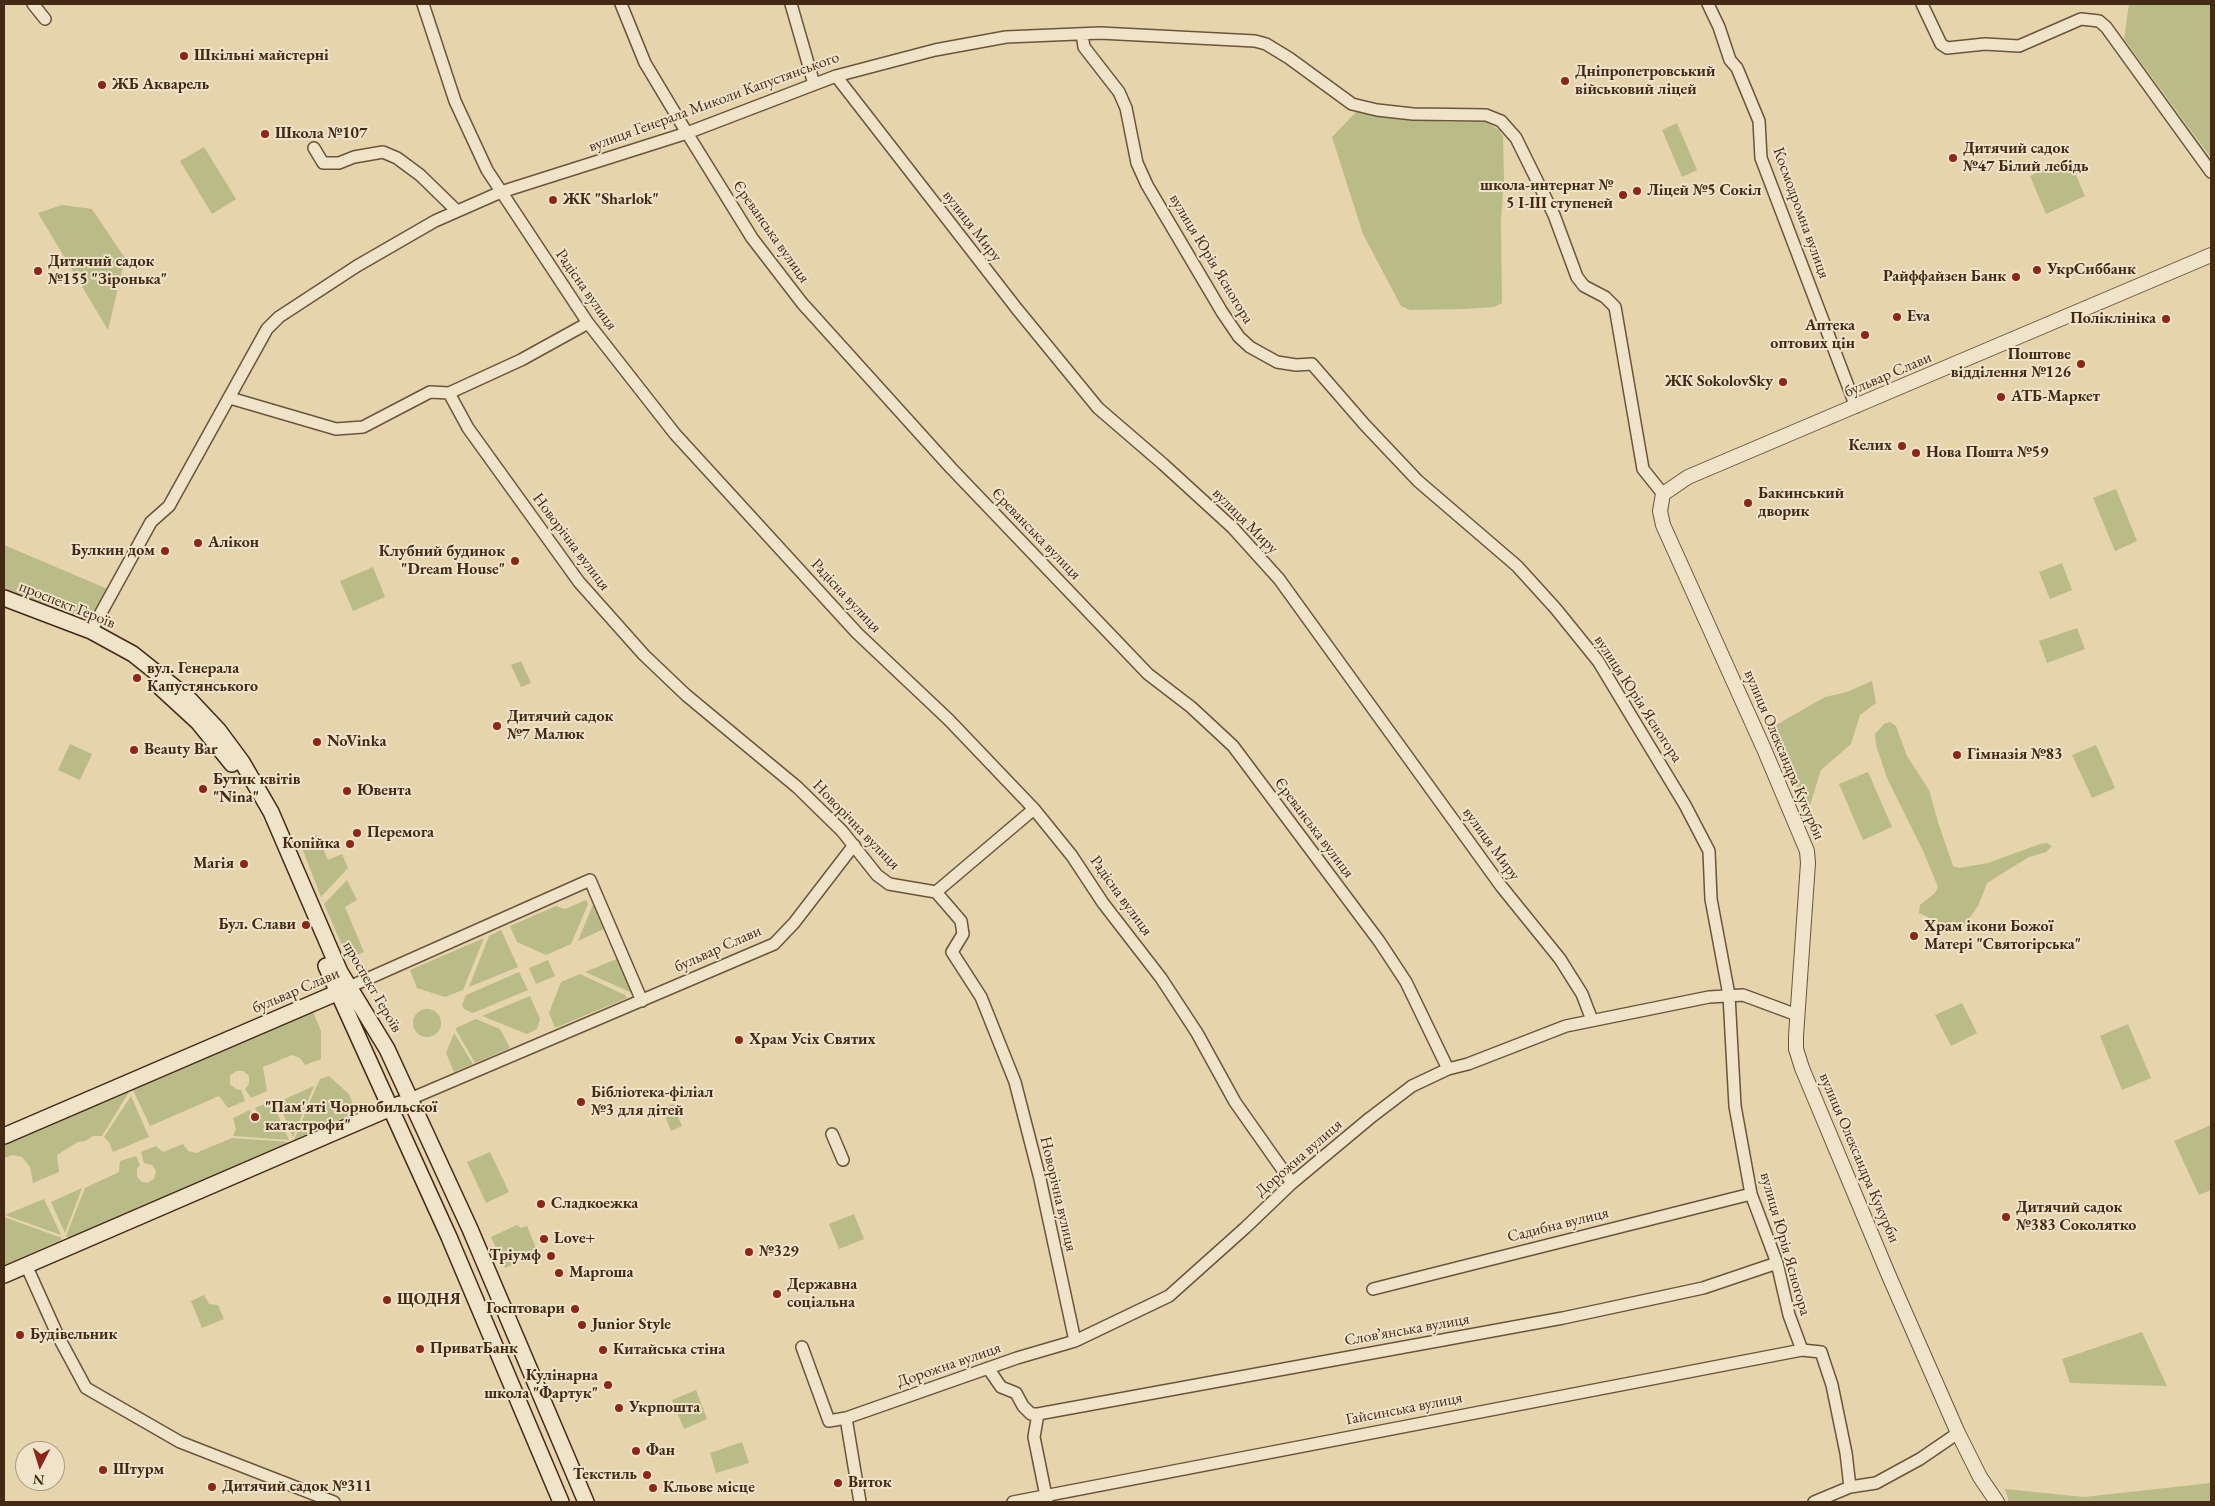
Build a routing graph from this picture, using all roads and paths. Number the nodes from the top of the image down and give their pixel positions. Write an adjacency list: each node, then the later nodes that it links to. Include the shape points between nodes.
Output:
1 (34, 4): 7 (street)
2 (423, 4): 14 (street, Радісна вулиця, via 456,101 487,170)
3 (621, 4): 11 (street, Єреванська вулиця, via 646,63)
4 (791, 4): 10 (street)
5 (1708, 4): 20 (street, Космодромна вулиця, via 1759,120 1761,158)
6 (1922, 4): 13 (street, via 1946,48 1985,44 2018,46 2082,19 2099,21 2112,34)
7 (45, 19)
8 (1082, 34): 9 (street, вулиця Генерала Миколи Капустянського, via 997,39 935,50); 21 (street, вулиця Генерала Миколи Капустянського, via 1255,41 1289,58 1352,104 1414,114 1486,115 1501,121 1523,152 1554,216 1577,277 1584,286 1605,297 1615,307 1643,469); 29 (street, вулиця Юрія Ясногора, via 1084,47 1119,92 1126,108 1138,163 1147,185 1239,337 1277,362 1312,364 1418,481 1516,566 1598,661 1680,796 1709,851 1711,900)
9 (836, 76): 10 (street, вулиця Генерала Миколи Капустянського); 32 (street, вулиця Миру, via 1098,408 1233,528 1279,579 1501,886 1560,959 1582,994)
10 (814, 84): 11 (street, вулиця Генерала Миколи Капустянського)
11 (687, 133): 14 (street, вулиця Генерала Миколи Капустянського); 33 (street, Єреванська вулиця, via 752,238 802,303 951,468 1148,674 1191,707 1233,746 1379,941 1406,982)
12 (314, 148): 15 (street, via 323,163 339,163 383,152 397,158)
13 (2211, 172)
14 (501, 192): 15 (street, вулиця Генерала Миколи Капустянського); 17 (street, Радісна вулиця)
15 (457, 211): 19 (street, вулиця Генерала Миколи Капустянського, via 358,266 279,318 258,342)
16 (2211, 255): 20 (street, бульвар Слави)
17 (588, 322): 18 (street, via 522,360); 25 (street, Радісна вулиця, via 675,434 857,633 949,720)
18 (450, 393): 19 (street, via 430,392 363,427 336,429); 26 (street, Новорічна вулиця, via 468,428 497,470 601,608 686,695 797,787)
19 (230, 398): 24 (street, вулиця Генерала Миколи Капустянського, via 169,506 151,522)
20 (1856, 407): 21 (street, бульвар Слави, via 1688,477)
21 (1663, 494): 31 (street, вулиця Олександра Кукурби, via 1660,511 1663,525 1759,736 1807,851)
22 (4, 598): 24 (main road, проспект Героїв)
23 (4, 608): 28 (main road, проспект Героїв, via 76,633 109,650 148,678 198,722 242,779)
24 (92, 630): 28 (main road, проспект Героїв, via 133,654 188,698 234,750 271,812 340,972)
25 (1034, 809): 27 (street); 39 (street, Радісна вулиця, via 1161,978 1197,1033 1235,1102)
26 (854, 845): 27 (street, Новорічна вулиця, via 889,884); 30 (street, бульвар Слави, via 774,944)
27 (936, 892): 45 (street, Новорічна вулиця, via 963,924 963,934 952,952 981,997 1015,1082 1040,1179)
28 (344, 990): 30 (street, бульвар Слави, via 590,880); 34 (main road, проспект Героїв, via 387,1049); 35 (main road, проспект Героїв); 37 (main road, бульвар Слави)
29 (1729, 995): 31 (street, Дорожна вулиця, via 1743,996); 32 (street, Дорожна вулиця); 40 (street, вулиця Юрія Ясногора, via 1735,1106)
30 (642, 1001): 34 (street, бульвар Слави)
31 (1797, 1015): 51 (street, вулиця Олександра Кукурби, via 1796,1049 1802,1068)
32 (1592, 1020): 33 (street, Дорожна вулиця, via 1566,1026)
33 (1448, 1069): 39 (street, Дорожна вулиця, via 1412,1086)
34 (410, 1100): 35 (main road, бульвар Слави); 56 (main road, проспект Героїв, via 470,1229)
35 (392, 1107): 42 (main road, бульвар Слави); 55 (main road, проспект Героїв)
36 (832, 1134): 38 (street)
37 (4, 1136)
38 (843, 1160)
39 (1292, 1183): 45 (street, Дорожна вулиця, via 1169,1296)
40 (1751, 1194): 41 (street, вулиця Юрія Ясногора); 44 (street, Садибна вулиця)
41 (1777, 1263): 47 (street, вулиця Юрія Ясногора, via 1789,1315); 49 (street, Словʼянська вулиця, via 1702,1288 1564,1318)
42 (26, 1265): 43 (main road, бульвар Слави); 54 (street, via 86,1388 180,1442)
43 (4, 1274)
44 (1373, 1289)
45 (1075, 1342): 48 (street, Дорожна вулиця)
46 (802, 1347): 50 (street, via 829,1422)
47 (1802, 1350): 52 (street, via 1821,1352 1834,1394); 53 (street, Гайсинська вулиця)
48 (988, 1368): 49 (street, via 1001,1387 1016,1393 1031,1414); 50 (street, Дорожна вулиця)
49 (1038, 1414): 53 (street, via 1034,1437)
50 (846, 1418): 57 (street)
51 (1958, 1433): 52 (street, via 1903,1470 1876,1483); 60 (street, вулиця Олександра Кукурби)
52 (1850, 1487): 59 (street)
53 (1046, 1499): 58 (street, Гайсинська вулиця)
54 (334, 1502)
55 (561, 1502)
56 (586, 1502)
57 (860, 1502)
58 (1013, 1502)
59 (1814, 1502)
60 (1997, 1502)

